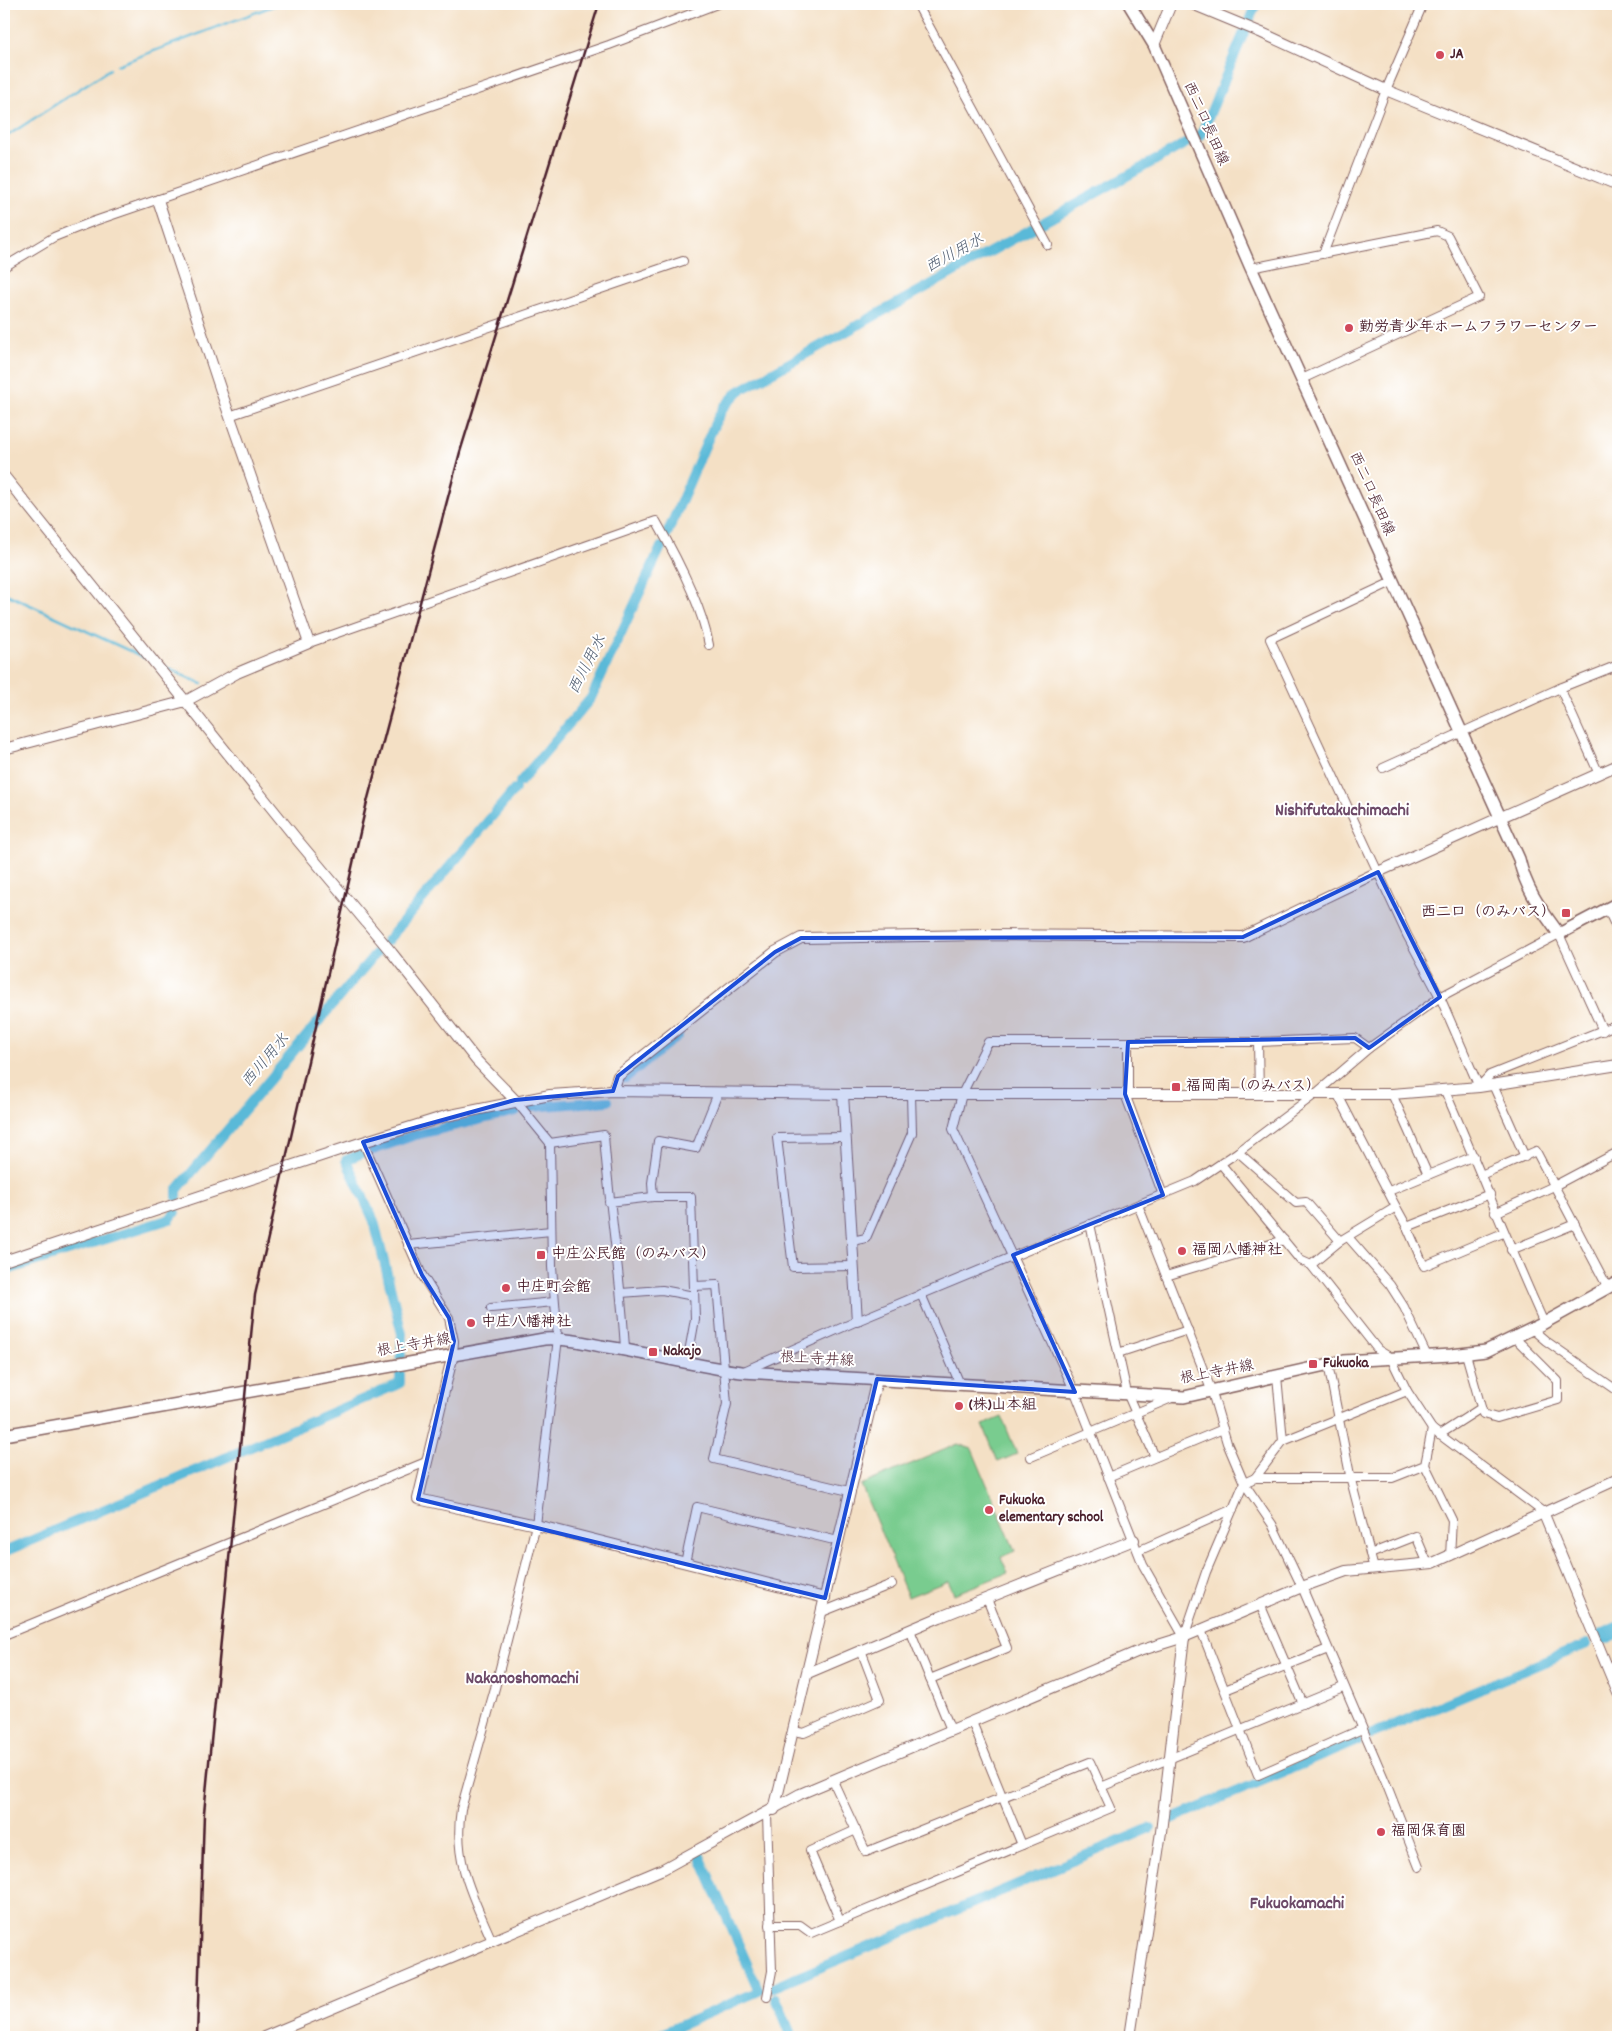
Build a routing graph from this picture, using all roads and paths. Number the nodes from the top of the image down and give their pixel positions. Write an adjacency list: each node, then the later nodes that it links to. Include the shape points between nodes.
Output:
1 (717, 4): 10 (street, via 609,46)
2 (917, 4): 11 (street)
3 (1129, 4): 7 (main road, 西二口長田線)
4 (1172, 4): 7 (street)
5 (1192, 4): 8 (street)
6 (1423, 4): 8 (street)
7 (1154, 45): 15 (main road, 西二口長田線)
8 (1386, 90): 9 (street); 12 (street)
9 (1618, 186)
10 (158, 200): 14 (street, via 54,237); 17 (street)
11 (1048, 245)
12 (1323, 254): 15 (street); 16 (street, via 1437,231 1448,236 1478,297)
13 (683, 261): 17 (street)
14 (4, 267)
15 (1251, 268): 16 (main road, 西二口長田線)
16 (1302, 379): 19 (main road, 西二口長田線)
17 (229, 416): 20 (street)
18 (4, 476): 24 (street)
19 (1394, 581): 25 (main road, 西二口長田線); 31 (street, via 1270,639)
20 (309, 643): 21 (street, via 656,521 670,545 706,628); 24 (street, via 237,673)
21 (709, 645)
22 (1618, 665): 23 (street)
23 (1560, 688): 25 (street); 29 (street)
24 (186, 702): 26 (street); 56 (street, via 476,1060)
25 (1462, 732): 28 (street); 30 (main road, 西二口長田線)
26 (4, 748)
27 (1618, 765): 29 (street)
28 (1382, 768)
29 (1599, 774): 30 (street)
30 (1500, 817): 31 (street); 35 (main road, 西二口長田線, via 1519,859 1524,881)
31 (1378, 872): 36 (street); 45 (street, via 1243,937 984,935 801,938 775,952 618,1076)
32 (1618, 903): 33 (main road)
33 (1607, 908): 34 (street); 35 (main road)
34 (1618, 931)
35 (1559, 934): 36 (street); 38 (street)
36 (1440, 997): 41 (street); 44 (street)
37 (1618, 1024): 38 (street)
38 (1603, 1031): 44 (street, via 1490,1075)
39 (1128, 1042): 40 (street); 50 (street, via 988,1042); 51 (street, via 1128,1088)
40 (1258, 1042): 41 (street, via 1355,1038); 53 (street)
41 (1369, 1048): 54 (street)
42 (1618, 1065): 43 (street)
43 (1493, 1085): 44 (street); 63 (street)
44 (1479, 1087): 46 (street)
45 (613, 1091): 47 (street); 56 (street, via 550,1094)
46 (1445, 1091): 52 (street); 62 (street)
47 (718, 1093): 48 (street); 71 (street, via 696,1148 658,1142)
48 (842, 1094): 49 (street); 57 (street)
49 (911, 1094): 50 (street); 83 (street, via 912,1132 866,1238)
50 (962, 1094): 51 (street); 87 (street, via 953,1129)
51 (1125, 1094): 53 (street); 70 (street)
52 (1392, 1094): 55 (street); 65 (street)
53 (1259, 1095): 54 (street)
54 (1314, 1095): 55 (street); 60 (street)
55 (1338, 1095): 68 (street)
56 (515, 1100): 58 (street, via 446,1116); 59 (street)
57 (845, 1137): 83 (street); 90 (street, via 777,1138 793,1267)
58 (363, 1142): 85 (street); 88 (street)
59 (550, 1143): 72 (street, via 604,1135); 79 (street)
60 (1238, 1152): 64 (street); 84 (street, via 1296,1203 1306,1202)
61 (1618, 1152): 67 (street)
62 (1474, 1156): 65 (street); 66 (street)
63 (1525, 1157): 66 (street); 67 (street, via 1536,1151)
64 (1221, 1164): 70 (street, via 1195,1181); 82 (street)
65 (1428, 1175): 68 (street)
66 (1481, 1175): 69 (street)
67 (1554, 1186): 75 (street); 77 (street)
68 (1389, 1191): 74 (street)
69 (1490, 1194): 75 (street); 78 (street)
70 (1163, 1195): 73 (street)
71 (653, 1197): 72 (street); 93 (street, via 691,1197)
72 (609, 1202): 94 (street)
73 (1138, 1205): 76 (street); 91 (street)
74 (1396, 1207): 78 (street); 81 (street)
75 (1495, 1213): 80 (street)
76 (1090, 1224): 87 (street); 106 (street)
77 (1575, 1224): 86 (street); 92 (street)
78 (1407, 1227): 80 (street, via 1424,1266)
79 (552, 1231): 85 (street); 97 (street)
80 (1503, 1233): 86 (street)
81 (1348, 1237): 84 (street); 109 (street, via 1404,1306)
82 (1284, 1240): 89 (street, via 1300,1260); 91 (street)
83 (852, 1241): 90 (street)
84 (1340, 1241): 89 (street)
85 (408, 1245): 107 (street, via 448,1318 454,1341)
86 (1511, 1250): 100 (street)
87 (1013, 1255): 95 (street); 122 (street)
88 (4, 1261)
89 (1311, 1265): 110 (street, via 1378,1350)
90 (853, 1266): 99 (street)
91 (1166, 1276): 102 (street)
92 (1613, 1285): 100 (main road, 根上寺井線)
93 (694, 1286): 96 (street); 113 (street, via 717,1286)
94 (621, 1293): 96 (street, via 662,1290); 105 (street)
95 (921, 1294): 99 (street); 118 (street)
96 (694, 1296): 111 (street, via 695,1319)
97 (554, 1302): 98 (street); 103 (street)
98 (491, 1308)
99 (856, 1321): 114 (street)
100 (1544, 1323): 101 (main road, 根上寺井線)
101 (1532, 1329): 104 (main road, 根上寺井線); 119 (street)
102 (1188, 1330): 106 (street); 123 (street)
103 (558, 1338): 105 (main road, 根上寺井線); 107 (main road, 根上寺井線); 147 (street)
104 (1514, 1338): 108 (main road, 根上寺井線, via 1486,1351); 126 (street, via 1558,1381 1558,1400 1497,1418 1483,1414)
105 (625, 1349): 111 (main road, 根上寺井線)
106 (1118, 1353): 124 (street)
107 (453, 1354): 132 (main road, 根上寺井線); 137 (street)
108 (1466, 1354): 109 (main road, 根上寺井線); 126 (street)
109 (1427, 1356): 110 (main road, 根上寺井線)
110 (1390, 1358): 112 (main road, 根上寺井線); 120 (street)
111 (687, 1363): 113 (main road, 根上寺井線)
112 (1328, 1364): 115 (main road, 根上寺井線); 128 (street)
113 (724, 1370): 114 (main road, 根上寺井線); 144 (street, via 727,1404 714,1458)
114 (742, 1372): 116 (main road, 根上寺井線)
115 (1277, 1376): 123 (main road, 根上寺井線); 134 (street)
116 (877, 1378): 118 (main road, 根上寺井線); 144 (street)
117 (1618, 1381): 119 (street)
118 (960, 1384): 122 (main road, 根上寺井線)
119 (1610, 1386): 121 (street)
120 (1407, 1391): 128 (street); 130 (street)
121 (1618, 1391)
122 (1074, 1392): 124 (main road, 根上寺井線); 131 (street)
123 (1212, 1392): 125 (main road, 根上寺井線); 129 (street)
124 (1127, 1393): 125 (main road, 根上寺井線); 127 (street)
125 (1176, 1396): 127 (street)
126 (1481, 1408): 133 (street)
127 (1136, 1415): 131 (street); 136 (street)
128 (1339, 1420): 134 (street); 142 (street)
129 (1223, 1429): 136 (street); 143 (street)
130 (1432, 1429): 133 (street); 138 (street)
131 (1092, 1434): 135 (street); 139 (street)
132 (4, 1435)
133 (1439, 1435): 146 (street)
134 (1283, 1441): 140 (street)
135 (1031, 1457)
136 (1155, 1457): 139 (street)
137 (426, 1462): 147 (street, via 418,1499); 164 (street)
138 (1425, 1465): 142 (street, via 1392,1478); 152 (street, via 1452,1520)
139 (1108, 1477): 148 (street)
140 (1255, 1478): 142 (street); 143 (street)
141 (1618, 1479): 146 (street)
142 (1351, 1480): 151 (street)
143 (1244, 1483): 145 (street); 157 (street, via 1272,1524)
144 (850, 1492): 149 (street)
145 (1233, 1509): 150 (street); 165 (street, via 1206,1572)
146 (1542, 1512): 152 (street); 173 (street)
147 (536, 1525): 153 (street); 190 (street, via 458,1826 463,1871)
148 (1134, 1540): 150 (street); 159 (street)
149 (838, 1541): 153 (street, via 697,1507); 158 (street)
150 (1138, 1551): 165 (street)
151 (1370, 1554): 154 (street, via 1416,1536); 155 (street)
152 (1450, 1556): 154 (street)
153 (685, 1563): 158 (street)
154 (1428, 1564): 155 (street)
155 (1374, 1569): 157 (street, via 1346,1571)
156 (892, 1584): 161 (street)
157 (1302, 1587): 160 (street); 166 (street)
158 (825, 1598): 161 (street)
159 (987, 1598): 162 (street); 170 (street, via 1007,1648)
160 (1260, 1604): 163 (street); 168 (street)
161 (822, 1612): 169 (street)
162 (910, 1630): 167 (street); 170 (street)
163 (1201, 1630): 165 (street); 172 (street)
164 (4, 1634)
165 (1184, 1638): 175 (street, via 1139,1651); 180 (street)
166 (1328, 1649): 168 (street); 171 (street)
167 (861, 1650): 169 (street); 178 (street, via 880,1700 804,1733)
168 (1286, 1666): 172 (street); 174 (street)
169 (808, 1674): 178 (street)
170 (930, 1679): 177 (street)
171 (1343, 1687): 174 (street); 176 (street)
172 (1224, 1690): 179 (street)
173 (1618, 1693)
174 (1303, 1704): 179 (street)
175 (972, 1722): 177 (street); 183 (street)
176 (1362, 1729): 179 (street, via 1258,1775); 187 (street)
177 (951, 1730): 181 (street)
178 (793, 1731): 184 (street)
179 (1240, 1731): 180 (street)
180 (1170, 1760): 182 (street); 193 (street)
181 (833, 1781): 184 (street, via 800,1794); 185 (street)
182 (1101, 1787): 183 (street, via 1090,1762); 186 (street, via 1111,1808)
183 (1002, 1797): 185 (street, via 866,1852); 186 (street)
184 (771, 1812): 189 (street); 190 (street, via 663,1870)
185 (856, 1830): 188 (street, via 810,1850)
186 (1022, 1845): 188 (street)
187 (1420, 1868)
188 (840, 1921): 189 (street, via 811,1933 800,1925)
189 (770, 1925): 191 (street, via 772,1971)
190 (492, 1941): 192 (street)
191 (767, 1997)
192 (264, 2037)
193 (1130, 2037)

